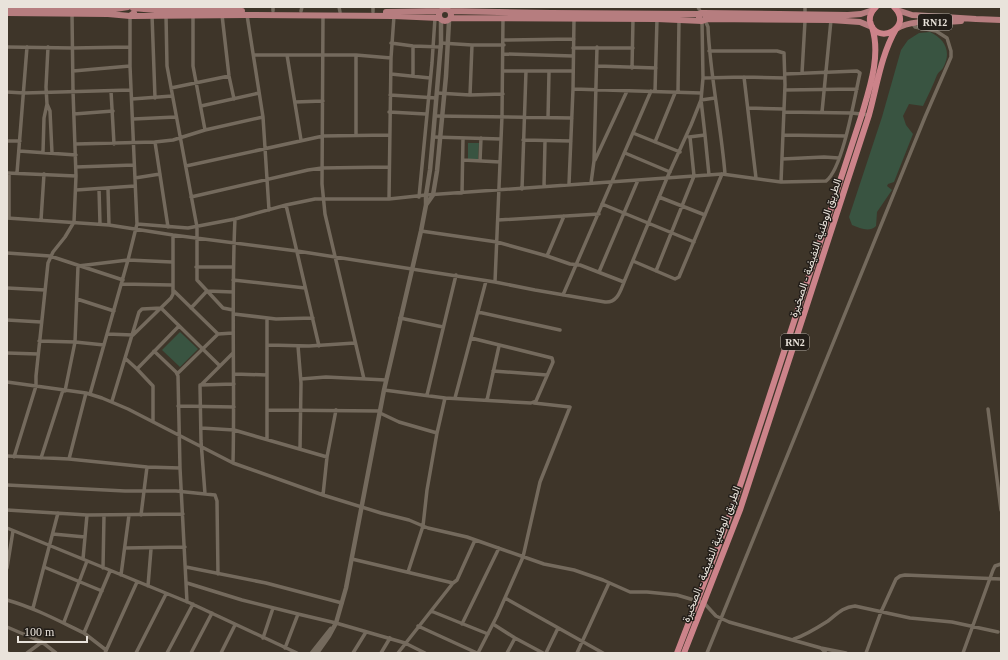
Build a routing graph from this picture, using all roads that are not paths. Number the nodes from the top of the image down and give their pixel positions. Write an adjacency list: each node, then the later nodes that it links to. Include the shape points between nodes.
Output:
1 (130, 7): 6 (main road); 22 (main road); 32 (main road, via 134,13)
2 (724, 7): 29 (street)
3 (805, 7): 37 (street)
4 (54, 8): 9 (main road); 16 (main road)
5 (93, 8): 6 (main road); 16 (main road)
6 (109, 8)
7 (874, 8): 37 (main road, via 861,14); 45 (highway, الطريق الوطنية النفيضة - الصخيرة, via 870,18)
8 (896, 8): 40 (main road, RN12, via 912,15); 46 (highway, via 900,20)
9 (7, 9)
10 (174, 9): 11 (main road); 22 (main road)
11 (210, 9): 23 (main road)
12 (273, 9): 13 (main road); 23 (main road)
13 (302, 9): 17 (main road)
14 (405, 9): 18 (main road); 28 (main road)
15 (449, 9): 19 (main road); 28 (main road); 38 (main road)
16 (73, 10): 24 (main road); 32 (main road); 61 (street)
17 (339, 10): 18 (main road)
18 (373, 10)
19 (485, 10): 20 (main road)
20 (517, 10): 21 (main road)
21 (551, 10): 25 (main road)
22 (154, 11): 30 (main road); 32 (main road); 117 (street)
23 (245, 11): 31 (main road); 33 (main road); 66 (street)
24 (7, 13)
25 (632, 13): 26 (main road); 39 (main road); 63 (street)
26 (658, 13): 35 (main road); 41 (main road); 75 (street)
27 (193, 14): 30 (main road); 31 (main road); 91 (street, via 192,52)
28 (440, 14): 34 (main road); 38 (main road, via 446,22); 51 (street); 59 (street)
29 (724, 14): 35 (main road); 37 (main road)
30 (166, 15): 92 (street, via 166,52)
31 (222, 15): 84 (street)
32 (130, 16): 58 (street)
33 (323, 16): 34 (main road); 69 (street)
34 (394, 16): 49 (street)
35 (702, 16): 37 (main road); 41 (main road); 64 (street, via 708,27); 89 (street)
36 (503, 18): 38 (main road); 39 (main road); 48 (street)
37 (805, 18): 42 (main road); 82 (street)
38 (450, 19): 50 (street)
39 (574, 19): 47 (street)
40 (976, 19): 43 (main road, RN12); 44 (main road, RN12)
41 (679, 20): 106 (street)
42 (831, 20): 45 (main road, via 860,22); 80 (street)
43 (1001, 20)
44 (911, 23): 46 (main road, RN12); 418 (street, via 915,27 936,31 948,38 951,57)
45 (872, 27): 46 (highway, via 884,34); 134 (highway, الطريق الوطنية النفيضة - الصخيرة / RN2, via 876,41 875,54 870,88)
46 (896, 29): 135 (highway, الطريق الوطنية النفيضة - الصخيرة / RN2, via 884,54)
47 (574, 39): 48 (street); 62 (street)
48 (504, 40): 54 (street)
49 (391, 43): 53 (street); 71 (street)
50 (448, 44): 51 (street); 52 (street); 110 (street)
51 (441, 45): 59 (street); 113 (street)
52 (472, 45): 54 (street); 114 (street)
53 (413, 46): 59 (street); 85 (street)
54 (504, 46): 65 (street)
55 (7, 47): 56 (street)
56 (27, 47): 57 (street); 107 (street)
57 (48, 47): 61 (street); 104 (street)
58 (130, 47): 61 (street); 72 (street)
59 (434, 47): 88 (street)
60 (598, 47): 62 (street); 63 (street); 73 (street)
61 (73, 48): 76 (street)
62 (573, 48): 70 (street)
63 (633, 48): 74 (street)
64 (709, 51): 87 (street, via 783,52); 90 (street)
65 (504, 54): 70 (street); 77 (street)
66 (254, 55): 67 (street); 108 (street)
67 (287, 55): 69 (street); 123 (street)
68 (356, 55): 69 (street); 71 (street); 148 (street)
69 (323, 56): 122 (street)
70 (573, 56): 79 (street)
71 (391, 58): 83 (street)
72 (130, 66): 76 (street); 96 (street)
73 (598, 66): 74 (street); 97 (street)
74 (632, 68): 75 (street)
75 (656, 68): 105 (street)
76 (73, 71): 100 (street)
77 (503, 71): 78 (street); 111 (street)
78 (526, 71): 81 (street); 141 (street)
79 (573, 71): 81 (street); 93 (street)
80 (826, 71): 82 (street); 94 (street, via 859,71); 99 (street)
81 (549, 72): 142 (street)
82 (802, 73): 87 (street)
83 (391, 74): 85 (street); 112 (street)
84 (229, 76): 91 (street); 120 (street)
85 (413, 76): 88 (street)
86 (744, 76): 87 (street); 90 (street); 126 (street)
87 (785, 76): 98 (street)
88 (430, 78): 116 (street)
89 (703, 78): 90 (street); 109 (street)
90 (712, 78): 118 (street)
91 (196, 82): 92 (street); 125 (street)
92 (171, 88): 115 (street)
93 (573, 89): 97 (street); 143 (street)
94 (857, 89): 99 (street); 131 (street)
95 (111, 90): 96 (street); 100 (street); 127 (street)
96 (131, 90): 119 (street)
97 (597, 90): 101 (street); 182 (street)
98 (785, 90): 99 (street); 128 (street)
99 (824, 90): 130 (street)
100 (73, 91): 104 (street); 132 (street)
101 (627, 91): 102 (street); 182 (street)
102 (651, 91): 105 (street); 146 (street)
103 (7, 92): 107 (street)
104 (46, 92): 107 (street); 124 (street)
105 (655, 92): 106 (street)
106 (676, 92): 109 (street); 167 (street)
107 (24, 93): 163 (street)
108 (259, 93): 120 (street); 140 (street)
109 (701, 93): 121 (street)
110 (444, 94): 113 (street); 114 (street); 137 (street)
111 (503, 94): 114 (street); 138 (street)
112 (390, 95): 116 (street); 129 (street)
113 (436, 95): 116 (street); 136 (street)
114 (470, 95)
115 (172, 96): 117 (street); 139 (street)
116 (428, 97): 133 (street)
117 (155, 98): 119 (street)
118 (715, 98): 121 (street); 194 (street, via 722,144)
119 (132, 99): 144 (street)
120 (234, 99): 125 (street)
121 (700, 100): 147 (street); 156 (street)
122 (323, 101): 123 (street); 151 (street)
123 (295, 102): 161 (street)
124 (48, 104): 173 (street, via 44,118); 175 (street)
125 (201, 106): 145 (street)
126 (748, 108): 128 (street); 200 (street)
127 (113, 111): 132 (street); 170 (street)
128 (784, 111): 130 (street); 150 (street)
129 (389, 112): 133 (street); 149 (street)
130 (822, 112): 131 (street)
131 (852, 112): 134 (street); 152 (street)
132 (74, 114): 169 (street)
133 (426, 114): 217 (street)
134 (862, 114): 135 (street); 409 (highway, الطريق الوطنية النفيضة - الصخيرة / RN2)
135 (869, 115): 409 (highway, الطريق الوطنية النفيضة - الصخيرة / RN2, via 740,510)
136 (435, 116): 137 (street); 154 (street)
137 (442, 116): 138 (street); 155 (street)
138 (502, 116): 141 (street); 159 (street)
139 (176, 117): 144 (street); 153 (street)
140 (264, 117): 145 (street); 171 (street)
141 (525, 117): 142 (street); 162 (street)
142 (548, 118): 143 (street)
143 (572, 118): 166 (street)
144 (133, 119): 168 (street)
145 (205, 130): 153 (street)
146 (633, 133): 167 (street); 176 (street)
147 (705, 134): 156 (street); 195 (street)
148 (356, 135): 149 (street); 151 (street)
149 (389, 135): 186 (street)
150 (783, 135): 152 (street); 179 (street)
151 (323, 136): 161 (street); 188 (street)
152 (846, 136): 178 (street)
153 (180, 137): 165 (street); 185 (street)
154 (434, 137): 155 (street); 216 (street)
155 (440, 137): 157 (street); 215 (street)
156 (688, 137): 174 (street); 197 (street)
157 (463, 138): 158 (street); 180 (street)
158 (481, 138): 159 (street); 181 (street)
159 (501, 139): 183 (street)
160 (7, 140): 163 (street)
161 (301, 140): 171 (street)
162 (523, 140): 164 (street); 211 (street)
163 (20, 141): 172 (street)
164 (545, 141): 166 (street); 208 (street)
165 (155, 142): 168 (street); 193 (street)
166 (571, 142): 206 (street)
167 (655, 142): 174 (street)
168 (134, 143): 170 (street); 184 (street)
169 (76, 144): 170 (street); 177 (street)
170 (114, 144)
171 (266, 148): 185 (street); 201 (street)
172 (19, 151): 173 (street); 191 (street)
173 (43, 152): 175 (street)
174 (680, 152): 189 (street)
175 (52, 153): 177 (street)
176 (625, 153): 189 (street); 203 (street)
177 (76, 155): 187 (street)
178 (839, 158): 179 (street); 204 (street, via 826,181)
179 (782, 159): 204 (street)
180 (463, 160): 181 (street); 214 (street)
181 (480, 161): 183 (street)
182 (594, 161): 205 (street)
183 (500, 162): 213 (street)
184 (134, 165): 187 (street); 198 (street)
185 (186, 166): 218 (street)
186 (389, 166): 188 (street); 221 (street)
187 (76, 168): 196 (street)
188 (322, 168): 201 (street); 220 (street)
189 (670, 172): 199 (street)
190 (8, 173): 191 (street); 231 (street)
191 (17, 173): 192 (street)
192 (44, 174): 196 (street); 233 (street)
193 (160, 174): 198 (street); 240 (street)
194 (723, 174): 195 (street); 200 (street); 229 (street)
195 (709, 175): 197 (street)
196 (76, 176): 212 (street)
197 (694, 176): 199 (street); 225 (street)
198 (135, 178): 207 (street)
199 (667, 178): 202 (street); 219 (street)
200 (756, 178): 204 (street)
201 (268, 179): 218 (street); 226 (street)
202 (638, 180): 203 (street); 227 (street)
203 (612, 182): 205 (street); 222 (street)
204 (781, 182)
205 (591, 183): 206 (street)
206 (569, 184): 208 (street)
207 (135, 186): 210 (street); 238 (street)
208 (544, 186): 211 (street)
209 (100, 189): 210 (street); 212 (street); 237 (street)
210 (108, 189): 239 (street)
211 (522, 189): 213 (street)
212 (76, 190): 235 (street)
213 (499, 190): 214 (street); 234 (street)
214 (462, 193): 215 (street)
215 (433, 194): 216 (street); 224 (street)
216 (426, 195): 217 (street); 224 (street)
217 (419, 196): 221 (street)
218 (191, 197): 241 (street)
219 (659, 197): 225 (street); 236 (street)
220 (323, 198): 221 (street); 223 (street); 254 (street)
221 (389, 199)
222 (602, 204): 227 (street); 228 (street)
223 (286, 205): 226 (street); 250 (street)
224 (426, 205): 243 (street)
225 (683, 206): 229 (street); 244 (street)
226 (269, 210): 232 (street)
227 (624, 213): 236 (street); 264 (street)
228 (599, 214): 230 (street); 258 (street)
229 (705, 215): 249 (street)
230 (564, 216): 234 (street); 253 (street)
231 (8, 218): 233 (street)
232 (235, 219): 241 (street); 247 (street)
233 (41, 220): 235 (street)
234 (498, 220): 248 (street)
235 (74, 222): 237 (street); 252 (street)
236 (648, 223): 244 (street); 256 (street)
237 (100, 224): 239 (street)
238 (137, 224): 240 (street); 242 (street)
239 (109, 225): 242 (street)
240 (168, 227): 241 (street)
241 (197, 227): 246 (street)
242 (136, 228): 245 (street); 255 (street)
243 (421, 231): 248 (street); 262 (street)
244 (672, 233): 249 (street); 263 (street)
245 (173, 235): 246 (street); 257 (street)
246 (197, 238): 247 (street); 260 (street)
247 (234, 242): 250 (street); 261 (street)
248 (497, 242): 253 (street); 269 (street)
249 (694, 242): 263 (street, via 677,279)
250 (297, 251): 254 (street); 273 (street)
251 (7, 254): 252 (street)
252 (50, 256): 259 (street); 274 (street)
253 (547, 256): 258 (street)
254 (335, 257): 262 (street); 299 (street)
255 (128, 260): 257 (street); 259 (street); 268 (street)
256 (633, 261): 263 (street); 270 (street)
257 (172, 262): 271 (street)
258 (577, 264): 264 (street); 277 (street)
259 (78, 266): 268 (street); 278 (street)
260 (196, 267): 261 (street); 275 (street, via 197,280)
261 (233, 267): 266 (street)
262 (412, 268): 265 (street); 286 (street)
263 (656, 270)
264 (599, 272): 270 (street)
265 (456, 275): 267 (street); 290 (street)
266 (233, 280): 273 (street); 276 (street)
267 (486, 281): 269 (street); 283 (street)
268 (122, 282): 271 (street); 281 (street)
269 (495, 282): 277 (street)
270 (624, 282): 277 (street, via 617,297 610,302)
271 (172, 287): 279 (street, via 172,296); 280 (street)
272 (7, 288): 274 (street)
273 (306, 288): 285 (street)
274 (45, 290): 288 (street)
275 (208, 291): 276 (street); 280 (street); 282 (street, via 223,308)
276 (233, 292): 282 (street)
277 (563, 295)
278 (77, 299): 281 (street); 298 (street)
279 (161, 308): 289 (street); 295 (street); 295 (street, via 140,310)
280 (191, 308): 294 (street)
281 (114, 311): 293 (street)
282 (234, 312): 284 (street); 292 (street)
283 (478, 312): 291 (street); 296 (street)
284 (267, 318): 285 (street); 301 (street)
285 (313, 318): 303 (street)
286 (400, 318): 290 (street); 320 (street)
287 (7, 320): 288 (street)
288 (41, 322): 297 (street)
289 (179, 326): 305 (street); 306 (street)
290 (443, 327): 329 (street)
291 (560, 330)
292 (233, 333): 294 (street); 308 (street)
293 (107, 334): 295 (street); 300 (street)
294 (218, 334): 305 (street)
295 (133, 335): 310 (street)
296 (471, 338): 304 (street); 331 (street)
297 (39, 341): 298 (street); 309 (street)
298 (75, 342): 300 (street); 325 (street)
299 (355, 344): 303 (street); 319 (street)
300 (104, 345): 328 (street)
301 (268, 345): 302 (street); 316 (street)
302 (298, 346): 303 (street); 318 (street)
303 (319, 346)
304 (499, 346): 313 (street); 317 (street, via 552,358 553,362)
305 (202, 349): 311 (street); 314 (street)
306 (154, 351): 312 (street); 314 (street)
307 (7, 353): 309 (street)
308 (233, 353): 311 (street); 315 (street)
309 (38, 354): 324 (street)
310 (126, 359): 312 (street); 333 (street)
311 (219, 365): 323 (street)
312 (137, 369): 343 (street, via 153,386)
313 (493, 371): 317 (street); 332 (street)
314 (177, 374): 335 (street)
315 (234, 374): 316 (street); 322 (street)
316 (267, 375): 339 (street)
317 (547, 375): 334 (street)
318 (301, 379): 319 (street); 340 (street)
319 (364, 379): 320 (street)
320 (386, 380): 326 (street)
321 (7, 382): 324 (street)
322 (234, 384): 323 (street); 337 (street)
323 (200, 385): 336 (street)
324 (36, 386): 325 (street); 352 (street)
325 (64, 390): 327 (street); 354 (street)
326 (384, 390): 329 (street); 342 (street)
327 (86, 393): 328 (street); 355 (street)
328 (90, 394): 333 (street)
329 (427, 396): 330 (street)
330 (445, 398): 331 (street); 346 (street)
331 (455, 398): 332 (street)
332 (487, 400): 334 (street)
333 (112, 401): 343 (street)
334 (534, 403): 384 (street, via 570,407 540,482)
335 (178, 406): 336 (street); 347 (street)
336 (201, 406): 337 (street); 344 (street)
337 (234, 407): 345 (street)
338 (988, 409): 366 (street)
339 (267, 410): 340 (street); 348 (street)
340 (300, 410): 341 (street); 350 (street)
341 (336, 410): 342 (street); 353 (street)
342 (380, 412): 346 (street, via 399,422); 364 (street)
343 (153, 422): 347 (street)
344 (201, 428): 345 (street); 349 (street)
345 (234, 430): 348 (street); 356 (street)
346 (437, 433): 373 (street)
347 (180, 436): 349 (street); 358 (street)
348 (267, 439): 350 (street)
349 (201, 448): 356 (street); 362 (street)
350 (300, 449): 353 (street)
351 (7, 456): 352 (street)
352 (14, 457): 354 (street)
353 (327, 457): 363 (street)
354 (41, 458): 355 (street)
355 (69, 460): 357 (street)
356 (233, 463): 363 (street)
357 (147, 467): 358 (street); 360 (street)
358 (180, 468): 361 (street)
359 (7, 485): 360 (street)
360 (144, 491): 361 (street); 372 (street)
361 (182, 492): 362 (street); 368 (street)
362 (206, 494): 394 (street, via 215,495 217,499)
363 (323, 495): 364 (street)
364 (362, 508): 373 (street); 385 (street)
365 (7, 510): 367 (street)
366 (1001, 510)
367 (58, 513): 369 (street); 376 (street)
368 (182, 514): 372 (street); 380 (street)
369 (86, 515): 370 (street); 377 (street)
370 (104, 515): 371 (street); 391 (street)
371 (129, 515): 372 (street); 381 (street)
372 (141, 515)
373 (423, 526): 378 (street); 393 (street)
374 (7, 528): 375 (street)
375 (13, 531): 379 (street); 390 (street)
376 (53, 534): 377 (street); 379 (street)
377 (85, 536): 386 (street)
378 (475, 540): 382 (street); 401 (street, via 460,576)
379 (50, 545): 386 (street); 388 (street)
380 (185, 547): 383 (street); 389 (street)
381 (125, 548): 383 (street); 395 (street)
382 (499, 548): 384 (street); 422 (street)
383 (151, 549): 403 (street)
384 (524, 557): 402 (street, via 574,570); 406 (street)
385 (352, 559): 393 (street); 410 (street)
386 (85, 560): 391 (street); 398 (street)
387 (1001, 564): 396 (street, via 995,566)
388 (44, 567): 398 (street); 412 (street)
389 (186, 567): 394 (street); 400 (street)
390 (7, 568)
391 (104, 568): 392 (street)
392 (110, 570): 395 (street); 404 (street)
393 (408, 572): 401 (street)
394 (218, 574): 410 (street, via 266,583)
395 (121, 575): 399 (street)
396 (991, 578): 397 (street); 415 (street, via 905,574 896,578); 425 (street)
397 (1001, 579)
398 (79, 581): 404 (street); 419 (street)
399 (137, 582): 403 (street); 441 (street)
400 (187, 583): 408 (street); 413 (street)
401 (453, 583): 414 (street)
402 (609, 583): 409 (street, via 630,592 674,595); 438 (street)
403 (148, 586): 405 (street)
404 (102, 591): 430 (street)
405 (166, 594): 408 (street); 445 (street)
406 (505, 598): 423 (street); 427 (street)
407 (7, 600): 412 (street)
408 (187, 602): 411 (street)
409 (700, 602): 418 (street); 461 (highway, الطريق الوطنية النفيضة - الصخيرة / RN2); 462 (highway, الطريق الوطنية النفيضة - الصخيرة / RN2)
410 (342, 603): 420 (street)
411 (193, 604): 416 (street); 446 (street)
412 (33, 608): 419 (street)
413 (273, 608): 417 (street); 432 (street)
414 (431, 611): 422 (street); 424 (street)
415 (881, 612): 425 (street); 435 (street, via 848,606 815,629); 466 (street)
416 (212, 613): 421 (street); 447 (street)
417 (298, 614): 420 (street); 439 (street)
418 (722, 619): 435 (street); 463 (street)
419 (64, 622): 430 (street)
420 (336, 623): 428 (street); 450 (street); 451 (street)
421 (235, 624): 432 (street); 448 (street)
422 (462, 624): 431 (street)
423 (493, 624): 431 (street); 434 (street)
424 (418, 626): 437 (street); 456 (street)
425 (973, 626): 429 (street); 467 (street)
426 (7, 627): 436 (street)
427 (558, 628): 438 (street); 458 (street)
428 (366, 632): 433 (street); 452 (street)
429 (998, 632)
430 (84, 633): 441 (street)
431 (488, 634): 456 (street)
432 (263, 638): 439 (street)
433 (390, 638): 437 (street); 453 (street)
434 (515, 638): 442 (street); 457 (street)
435 (794, 639): 440 (street)
436 (42, 642): 443 (street); 444 (street)
437 (406, 642): 454 (street); 455 (street)
438 (583, 642): 459 (street); 460 (street)
439 (285, 648): 449 (street)
440 (821, 648): 464 (street); 465 (street)
441 (106, 651)
442 (534, 651): 458 (street)
443 (27, 653)
444 (56, 653)
445 (136, 653)
446 (167, 653)
447 (191, 653)
448 (221, 653)
449 (297, 653)
450 (312, 653)
451 (317, 653)
452 (353, 653)
453 (382, 653)
454 (398, 653)
455 (425, 653)
456 (478, 653)
457 (507, 653)
458 (544, 653)
459 (577, 653)
460 (603, 653)
461 (677, 653)
462 (684, 653)
463 (707, 653)
464 (826, 653)
465 (846, 653)
466 (866, 653)
467 (963, 653)

